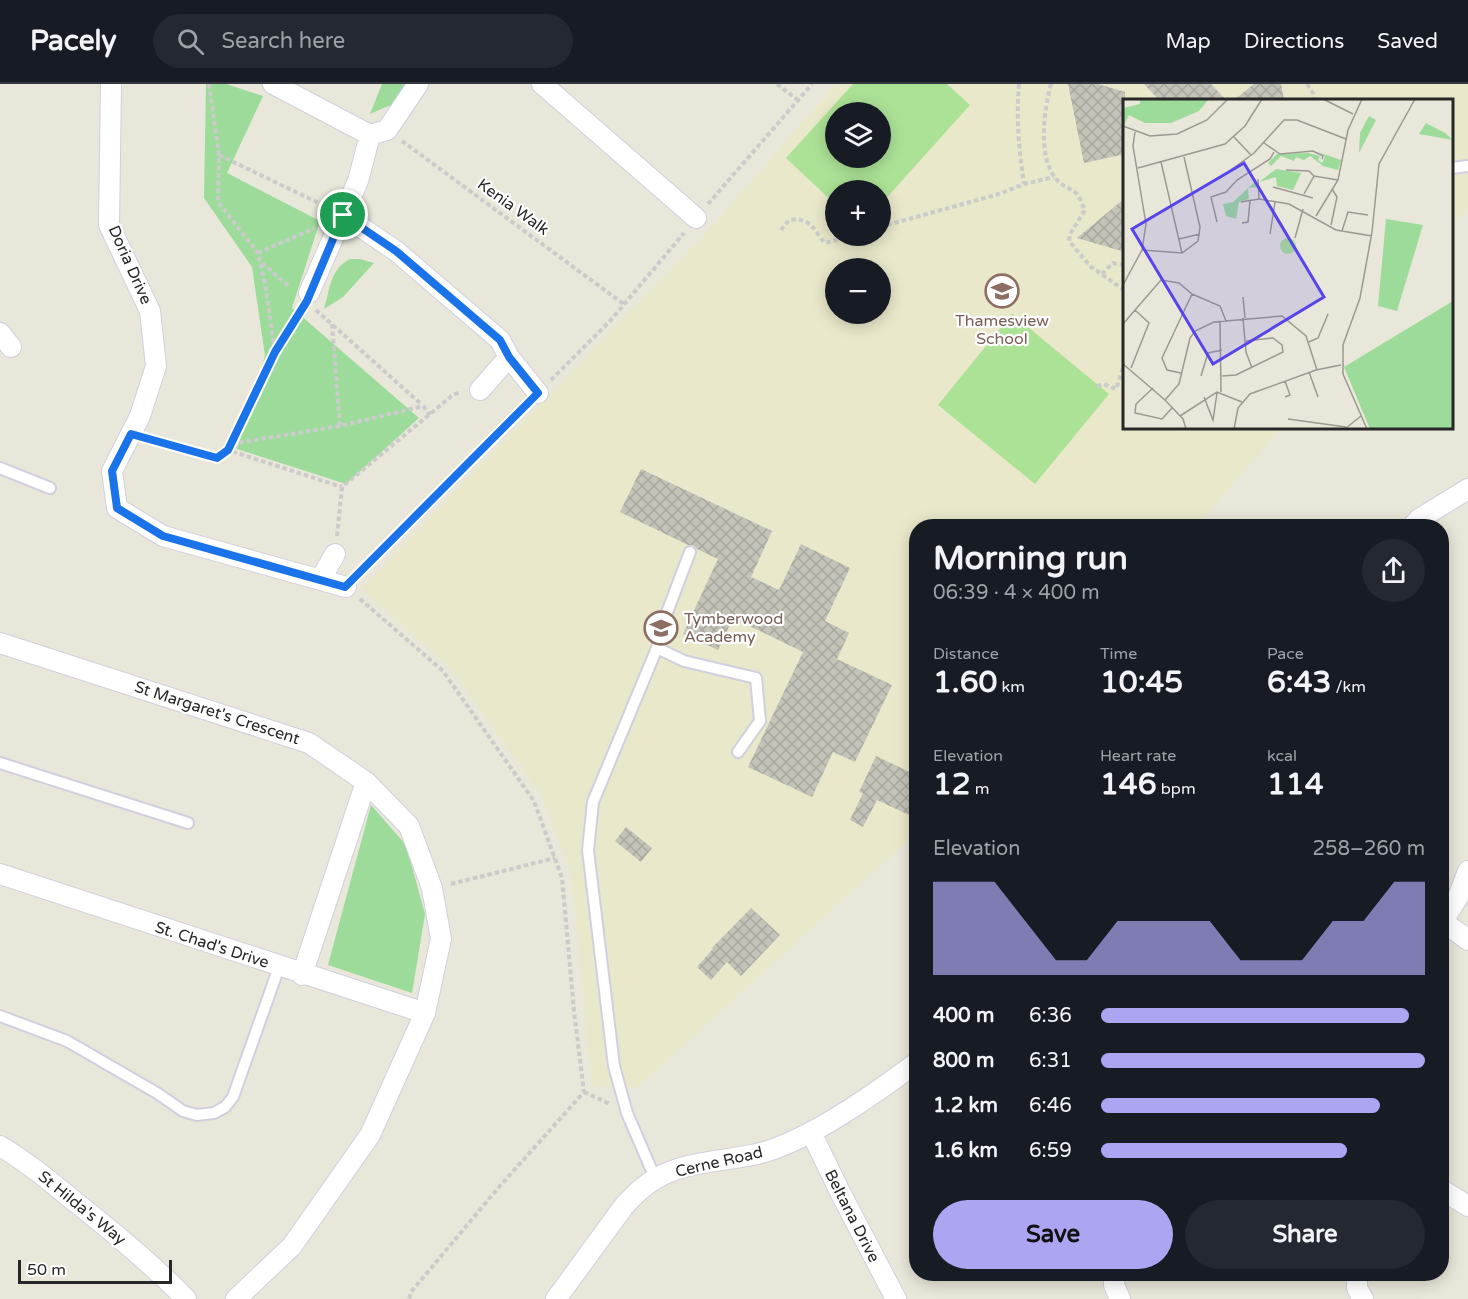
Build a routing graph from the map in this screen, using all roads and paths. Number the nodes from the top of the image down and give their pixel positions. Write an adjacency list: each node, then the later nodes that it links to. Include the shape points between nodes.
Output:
1 (111, 84): 41 (street, Doria Drive, via 109,225 150,311 156,366)
2 (209, 84): 14 (path)
3 (273, 84): 13 (street)
4 (418, 84): 13 (street)
5 (542, 84): 20 (street)
6 (777, 84): 12 (path)
7 (812, 84): 12 (path)
8 (1019, 84): 18 (path, via 1017,142)
9 (1051, 84): 17 (path, via 1044,138)
10 (1307, 84): 11 (path)
11 (1314, 99)
12 (799, 101): 20 (path)
13 (378, 132): 19 (street); 30 (path, Kenia Walk)
14 (219, 155): 19 (path); 24 (path, via 218,202)
15 (1468, 166): 16 (lane)
16 (1453, 168)
17 (1054, 177): 18 (path); 27 (path, via 1077,194 1085,210 1069,241 1082,259)
18 (1024, 184): 21 (path)
19 (343, 215): 24 (path); 29 (street); 33 (street, via 396,251 500,340)
20 (696, 218): 30 (path)
21 (891, 224)
22 (781, 230): 23 (path, via 789,220 803,220 813,226)
23 (825, 243)
24 (258, 254): 25 (path)
25 (260, 262): 29 (path); 32 (path)
26 (1123, 265): 27 (path, via 1113,263)
27 (1102, 274): 28 (path)
28 (1123, 289)
29 (308, 297): 31 (path); 32 (path)
30 (624, 304): 37 (path)
31 (332, 324): 38 (path); 40 (path)
32 (275, 352): 42 (path)
33 (509, 357): 36 (street); 37 (street)
34 (1123, 370): 35 (path, via 1116,389 1104,384)
35 (1097, 386)
36 (480, 390): 39 (path, via 454,394)
37 (538, 393): 51 (path)
38 (423, 406): 39 (path); 40 (path)
39 (430, 415): 45 (path)
40 (340, 426): 42 (path, via 242,442)
41 (131, 434): 42 (path, via 217,458); 50 (street, Doria Drive, via 112,471 117,508 163,536)
42 (228, 450): 45 (path)
43 (0, 468): 44 (lane)
44 (50, 488)
45 (342, 488): 49 (path)
46 (1468, 489): 47 (street)
47 (1419, 519)
48 (690, 552): 53 (lane)
49 (335, 554): 50 (street)
50 (321, 579): 51 (street, Doria Drive)
51 (345, 587): 58 (path, via 443,671 534,801)
52 (0, 643): 56 (street, St Margaret's Crescent, via 309,743)
53 (657, 648): 54 (lane, via 684,661 756,678 760,721); 71 (lane, via 593,802 588,850 614,1066)
54 (738, 752)
55 (0, 763): 57 (lane)
56 (366, 782): 61 (street, St Margaret's Crescent, via 409,826); 66 (street)
57 (188, 824)
58 (555, 858): 61 (path); 70 (path, via 562,878)
59 (1468, 871): 62 (street)
60 (0, 874): 65 (street, St. Chad's Drive)
61 (432, 888): 67 (street, St Margaret's Crescent, via 441,939)
62 (1449, 910)
63 (1449, 926): 64 (street)
64 (1468, 940)
65 (279, 967): 66 (street, St. Chad's Drive); 68 (lane, via 233,1097 214,1113 197,1116 67,1041)
66 (302, 975): 67 (street, St. Chad's Drive)
67 (425, 1013): 80 (street, St Margaret's Crescent, via 370,1135 292,1246)
68 (0, 1016)
69 (909, 1068): 72 (street, Cerne Road)
70 (584, 1092): 71 (path); 81 (path, via 425,1274)
71 (627, 1113): 74 (lane)
72 (811, 1132): 74 (street, Cerne Road, via 779,1148); 83 (street, Beltana Drive)
73 (0, 1146): 79 (street, St Hilda's Way, via 96,1218)
74 (655, 1178): 82 (street, Cerne Road, via 624,1206)
75 (1449, 1194): 76 (street)
76 (1468, 1206)
77 (1114, 1281): 84 (street)
78 (1357, 1281): 85 (street)
79 (186, 1299)
80 (236, 1299)
81 (409, 1299)
82 (556, 1299)
83 (896, 1299)
84 (1120, 1299)
85 (1363, 1299)

